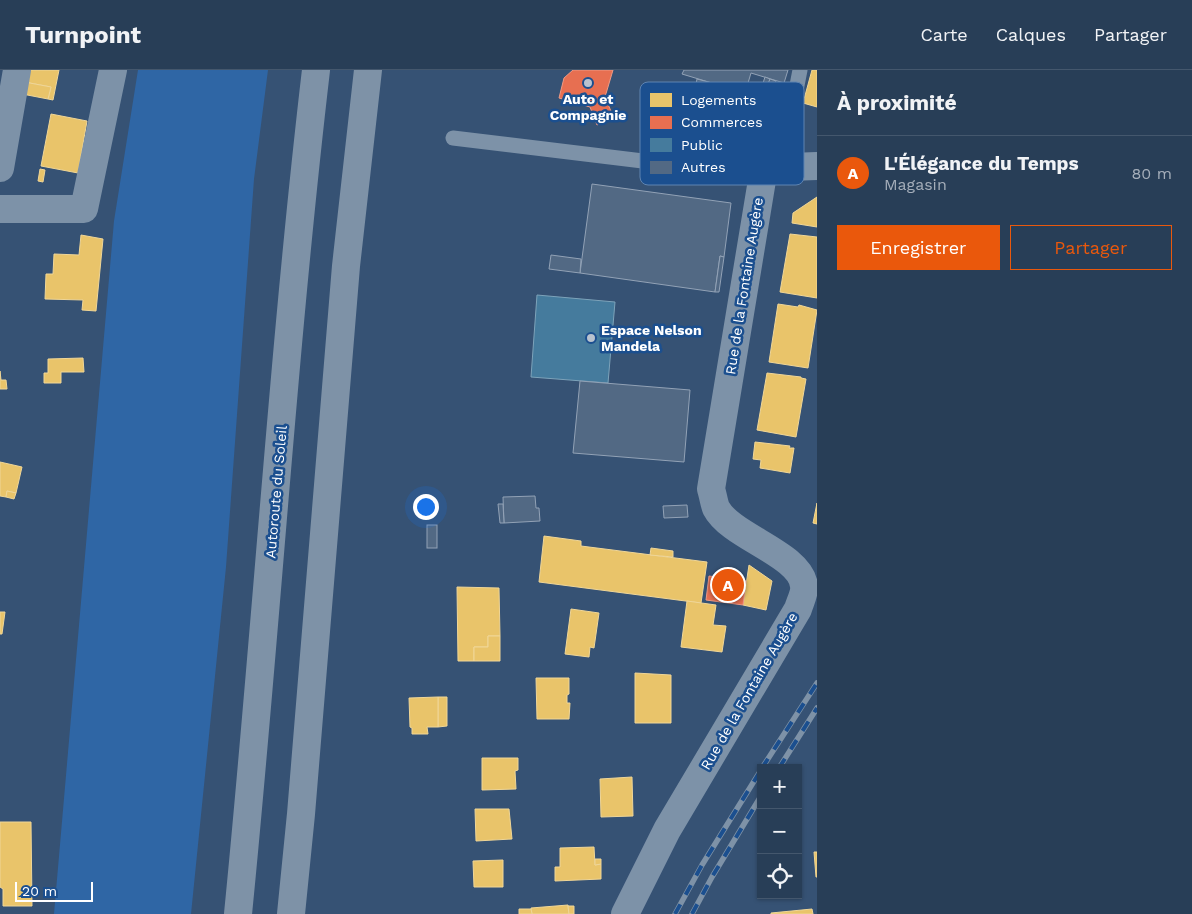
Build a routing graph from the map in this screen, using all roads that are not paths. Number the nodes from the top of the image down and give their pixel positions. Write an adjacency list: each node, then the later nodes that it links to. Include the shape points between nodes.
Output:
1 (17, 70): 7 (street)
2 (113, 70): 9 (street, via 84,210)
3 (316, 70): 10 (highway, Autoroute du Soleil, via 300,210)
4 (368, 70): 11 (highway, via 346,266)
5 (453, 138): 6 (lane)
6 (640, 161)
7 (0, 168)
8 (761, 185): 12 (street, Rue de la Fontaine Augère, via 712,489 716,508 731,525 798,570 804,587 798,608 667,830)
9 (0, 209)
10 (238, 914)
11 (291, 914)
12 (624, 914)

